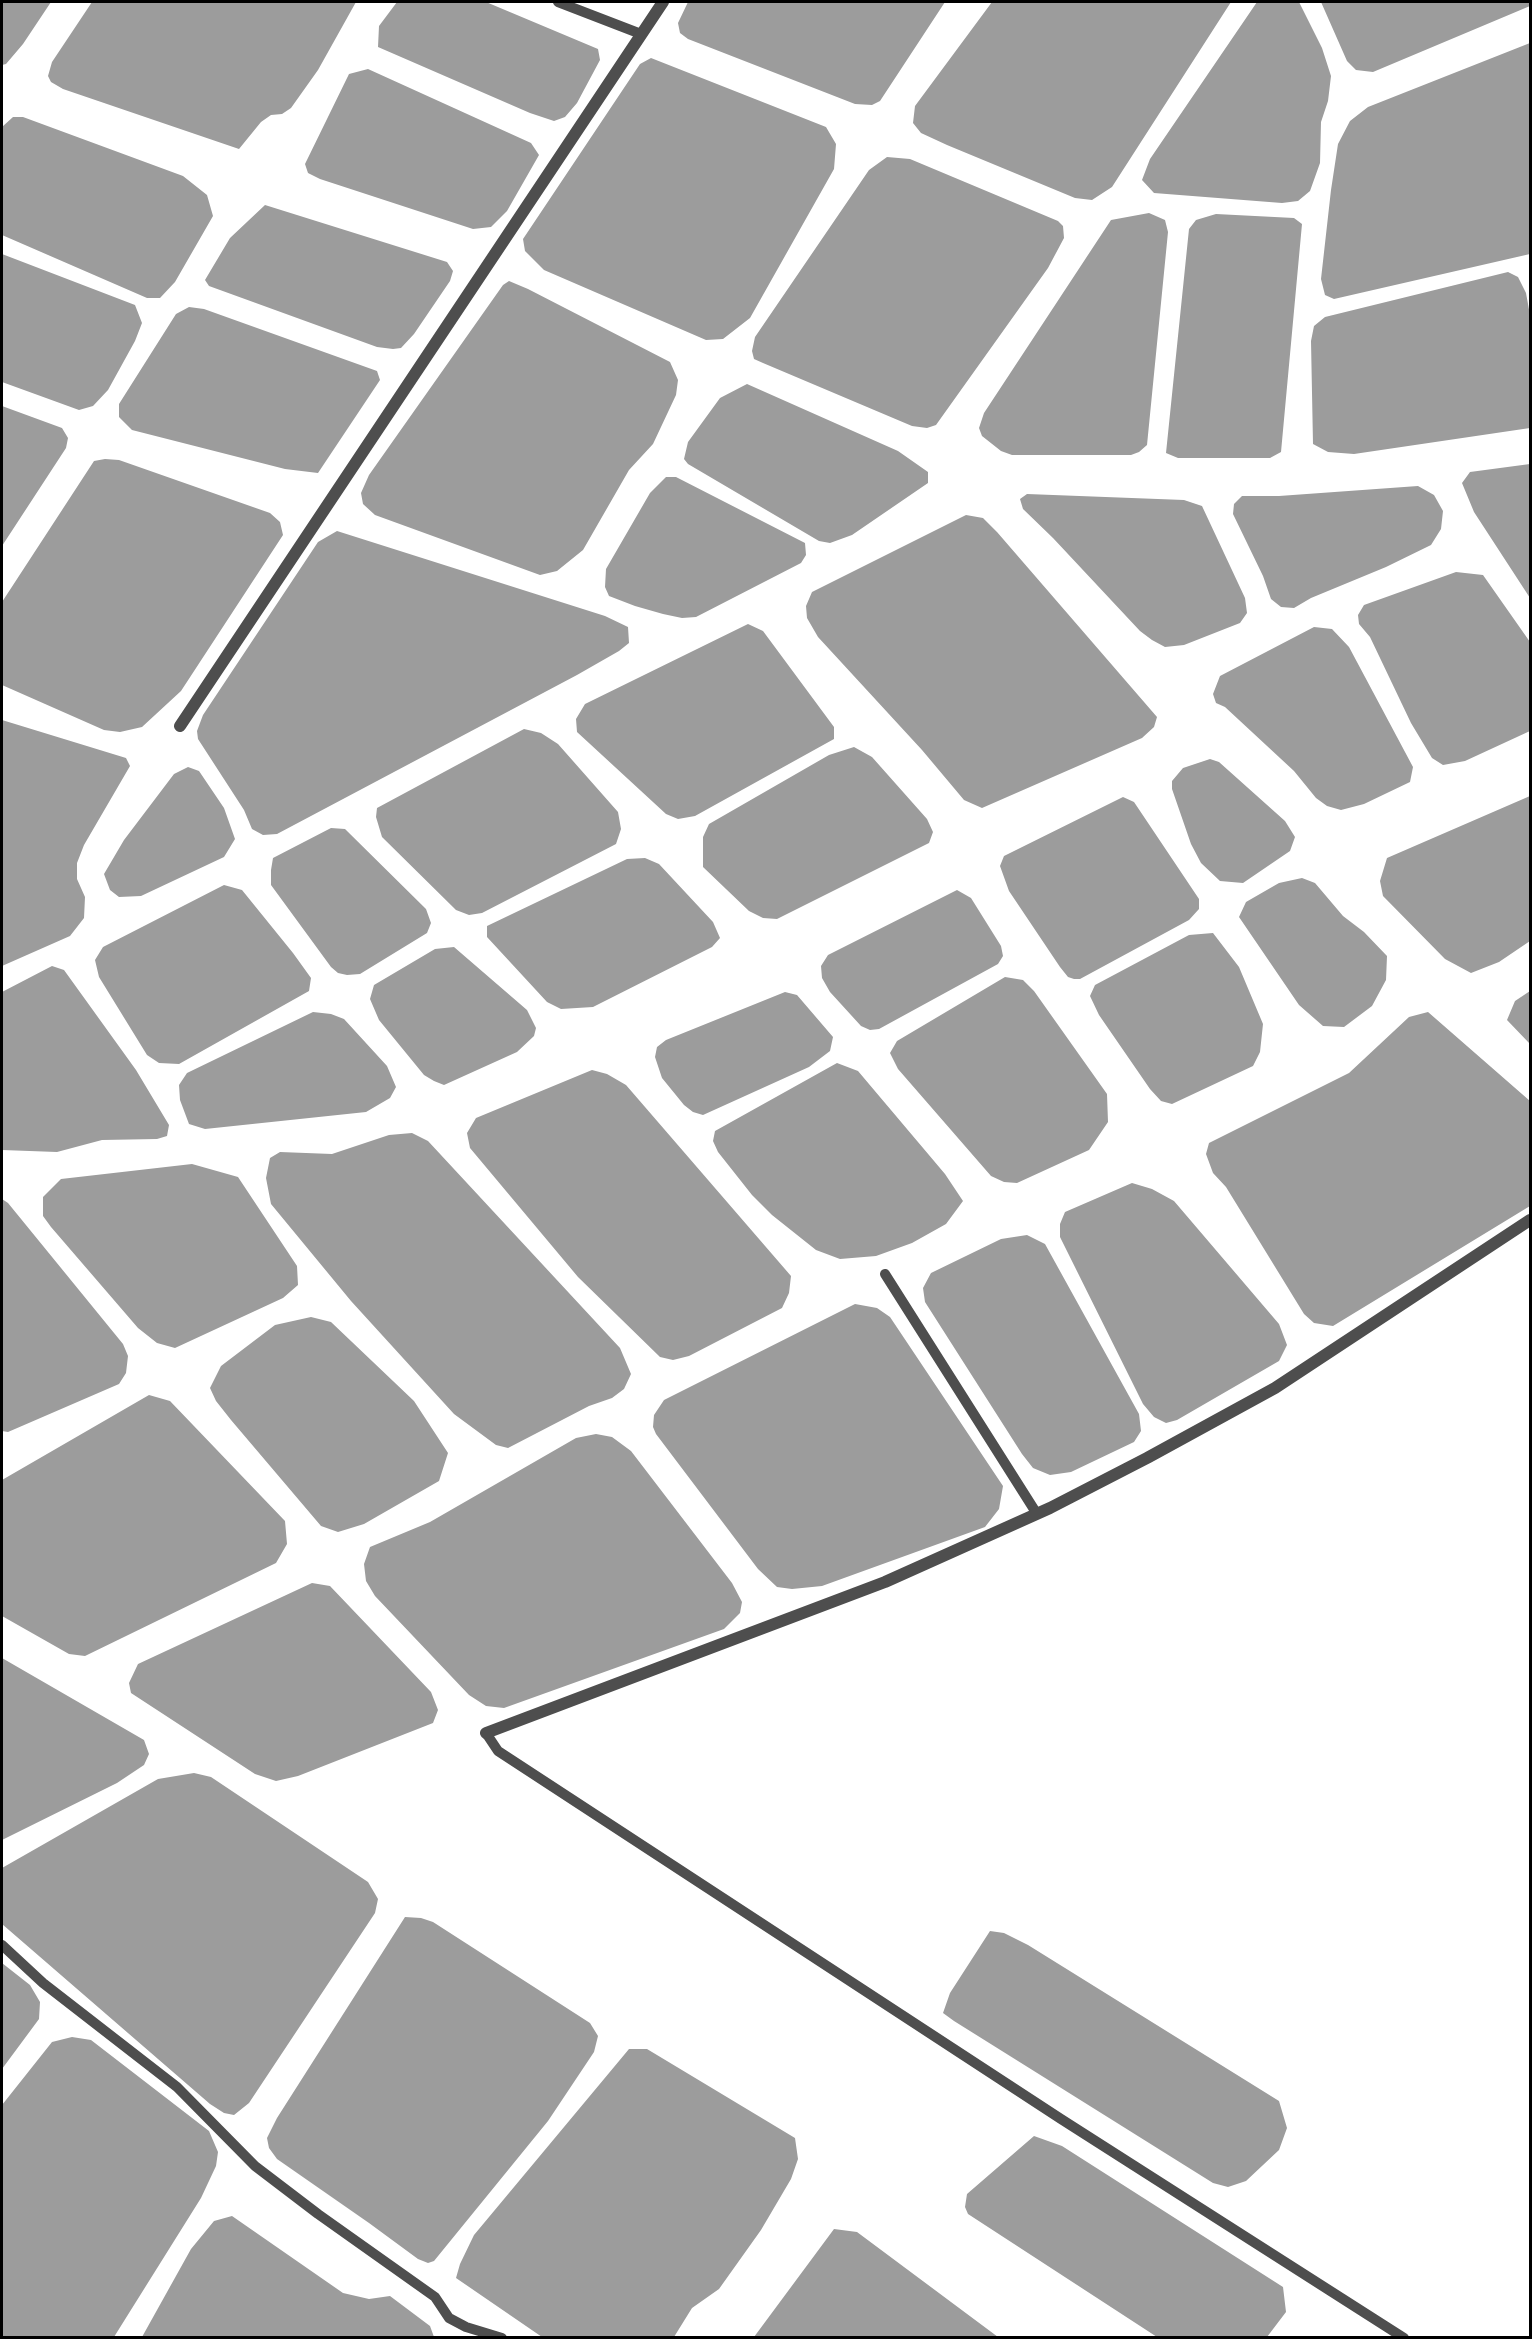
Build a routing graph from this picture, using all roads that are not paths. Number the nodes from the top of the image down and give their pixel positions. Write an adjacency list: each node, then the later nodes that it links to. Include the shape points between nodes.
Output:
1 (558, 2): 3 (lane)
2 (663, 2): 3 (street)
3 (641, 34): 4 (street)
4 (180, 726)
5 (1530, 1220): 7 (street, via 1275,1388)
6 (885, 1274): 7 (lane)
7 (1037, 1514): 8 (street, via 885,1582)
8 (486, 1733): 11 (lane, via 498,1751 1061,2119)
9 (2, 1945): 10 (lane, via 44,1983 177,2087 255,2166 435,2297 449,2318)
10 (502, 2337)
11 (1404, 2337)

